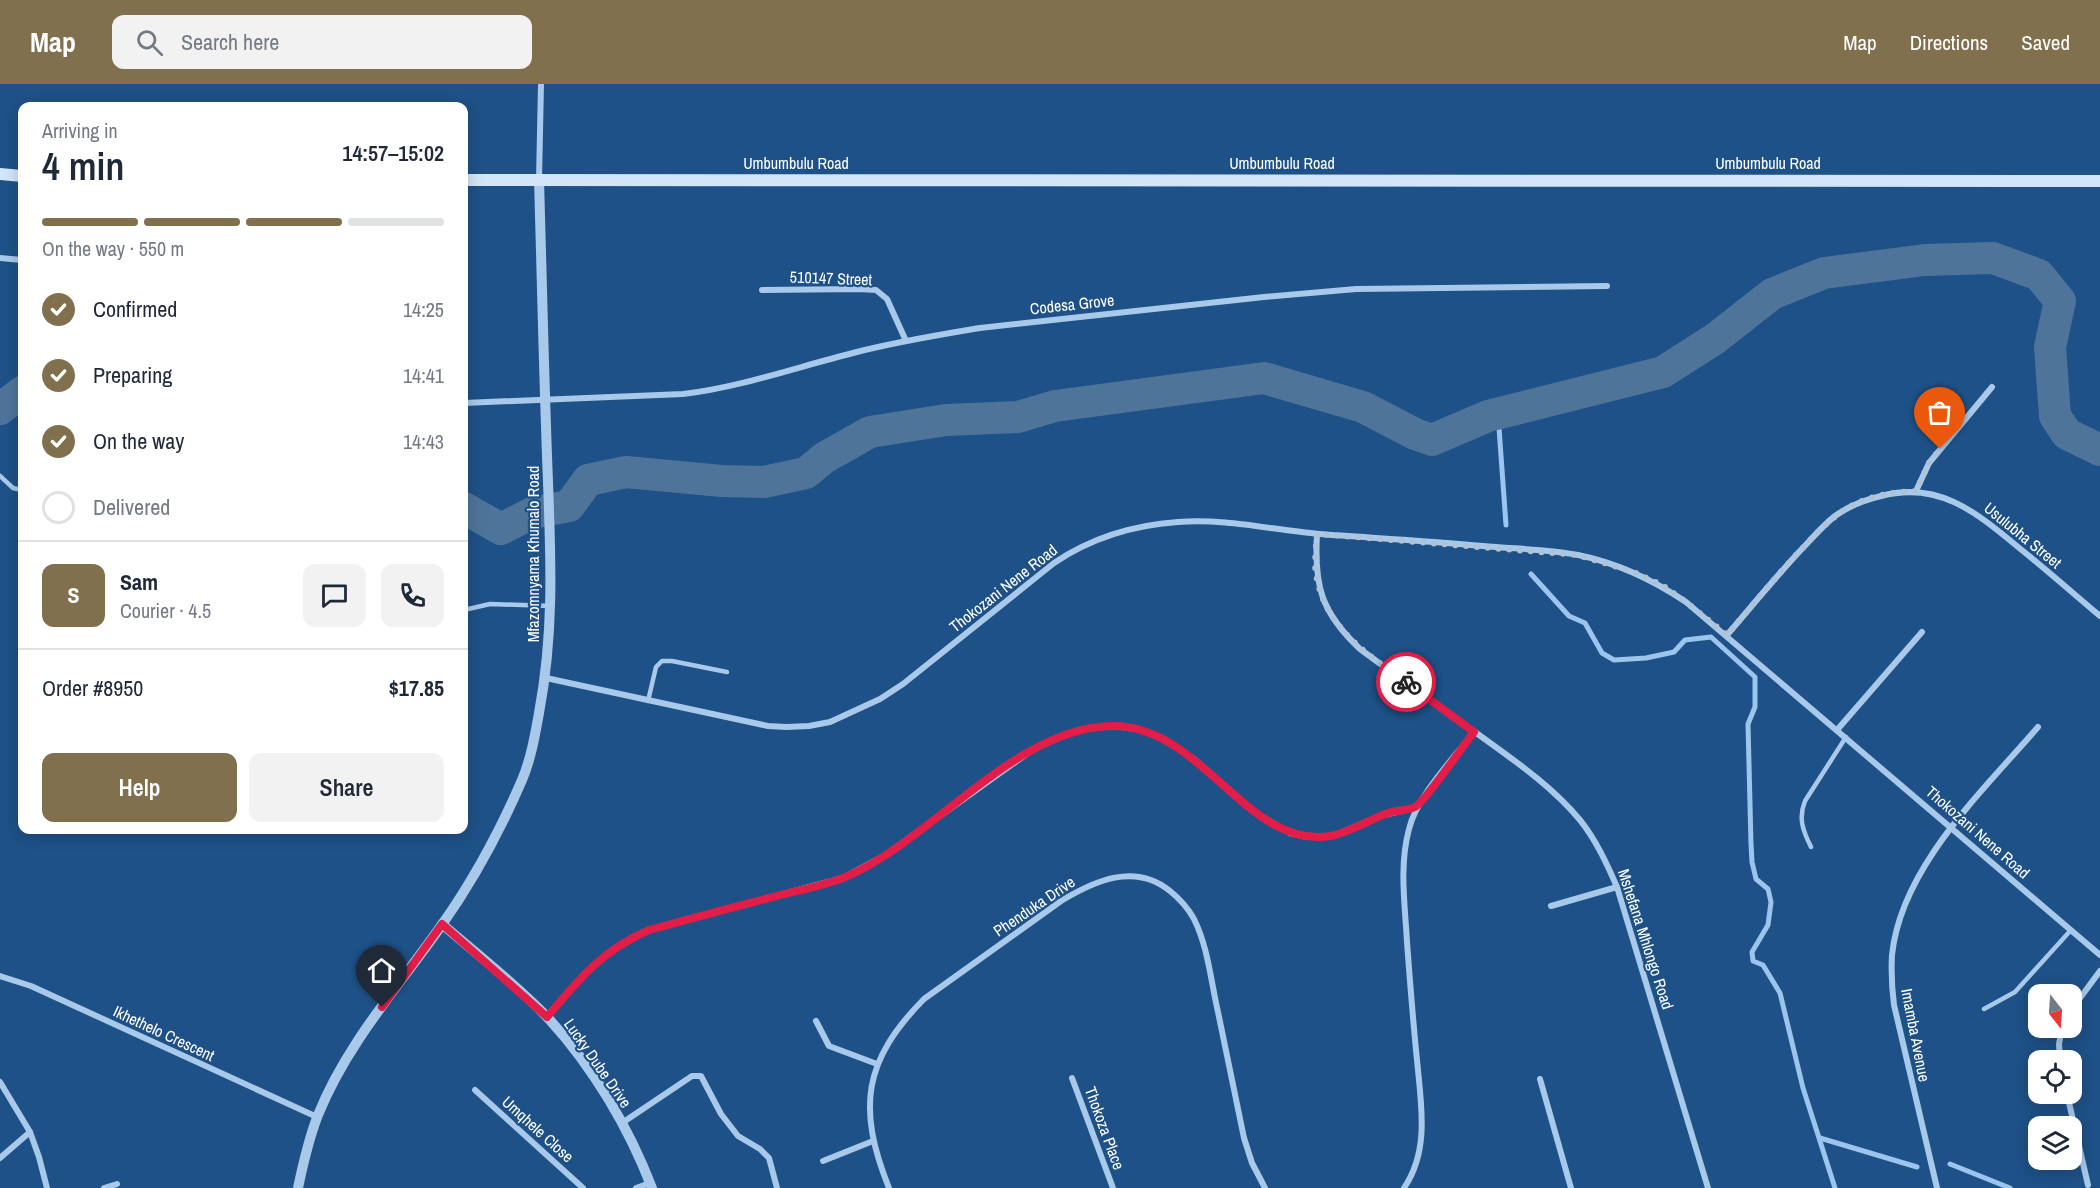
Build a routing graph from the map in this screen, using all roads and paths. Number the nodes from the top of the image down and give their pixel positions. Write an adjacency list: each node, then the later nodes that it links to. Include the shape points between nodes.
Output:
1 (541, 84): 5 (street)
2 (0, 174): 3 (main road)
3 (18, 176)
4 (468, 180): 5 (main road, Umbumbulu Road)
5 (539, 180): 6 (main road, Umbumbulu Road); 13 (street, Mfazomnyama Khumalo Road)
6 (2100, 181)
7 (0, 258): 8 (street)
8 (18, 260)
9 (1607, 286): 11 (street, Codesa Grove, via 1356,289 992,326)
10 (762, 290): 11 (street, 510147 Street, via 876,290 887,299)
11 (906, 341): 13 (street, Codesa Grove, via 704,392)
12 (1992, 387): 17 (street, via 1929,463)
13 (546, 399): 14 (street, Codesa Grove); 19 (street, Mfazomnyama Khumalo Road)
14 (468, 403)
15 (0, 476): 16 (lane)
16 (18, 489)
17 (1916, 491): 21 (street, Usulubha Street, via 1950,500 1988,522); 23 (street, Usulubha Street, via 1870,498 1834,517)
18 (1317, 534): 23 (street, Thokozani Nene Road, via 1577,555 1662,585); 26 (street, Thokozani Nene Road, via 1179,521 1094,540 1054,563 903,684 830,722 768,726); 29 (street, Mshefana Mhlongo Road, via 1315,566 1319,586 1342,632)
19 (550, 606): 20 (lane, via 490,604); 25 (street, Mfazomnyama Khumalo Road)
20 (468, 609)
21 (2100, 616)
22 (1922, 632): 28 (street)
23 (1727, 635): 28 (street, Thokozani Nene Road)
24 (727, 672): 26 (lane, via 662,661 656,667)
25 (546, 678): 26 (street, Thokozani Nene Road); 36 (street, Mfazomnyama Khumalo Road, via 523,777 479,867)
26 (648, 701)
27 (2038, 727): 32 (street, Imamba Avenue)
28 (1838, 730): 30 (street, Thokozani Nene Road)
29 (1474, 732): 31 (street); 34 (street, Mshefana Mhlongo Road, via 1563,801 1596,842)
30 (1846, 737): 32 (street, Thokozani Nene Road); 33 (lane, via 1800,811)
31 (1417, 807): 43 (street, via 1380,816 1333,836 1298,835 1256,813 1194,759 1162,738 1115,726 1073,732 1035,748 884,856 843,878 649,930 625,941 585,972); 69 (street, via 1404,851 1403,877 1422,1126 1418,1160)
32 (1952, 827): 37 (street, Thokozani Nene Road); 72 (street, Imamba Avenue, via 1913,885 1892,955 1894,1005)
33 (1810, 847)
34 (1617, 887): 35 (street); 71 (street, Mshefana Mhlongo Road)
35 (1551, 906)
36 (442, 924): 43 (street, Lucky Dube Drive); 51 (street, Mfazomnyama Khumalo Road, via 345,1062)
37 (2071, 930): 38 (street, Thokozani Nene Road); 42 (lane, via 2015,992)
38 (2100, 955)
39 (2100, 971): 41 (street)
40 (0, 976): 51 (street, Ikhethelo Crescent)
41 (2082, 995)
42 (1984, 1009)
43 (547, 1017): 52 (street, Lucky Dube Drive, via 577,1054)
44 (816, 1021): 45 (street, via 829,1046)
45 (877, 1064): 54 (street, Phenduka Drive, via 870,1102); 68 (street, Phenduka Drive, via 892,1036 924,999 1061,902 1102,880 1132,875 1149,879 1181,901 1198,931 1244,1138)
46 (1072, 1078): 67 (street, Thokoza Place)
47 (1540, 1079): 70 (street)
48 (0, 1082): 53 (street)
49 (475, 1090): 63 (street, Umqhele Close)
50 (2069, 1104): 58 (street)
51 (317, 1117): 62 (street, Mfazomnyama Khumalo Road)
52 (622, 1123): 59 (street, Lucky Dube Drive); 65 (street, via 692,1076 701,1076 738,1136 769,1158)
53 (30, 1132): 55 (street); 60 (street)
54 (873, 1141): 56 (street); 66 (street, Phenduka Drive)
55 (0, 1158)
56 (823, 1161)
57 (117, 1184): 61 (street)
58 (2088, 1185)
59 (651, 1186): 64 (street)
60 (47, 1188)
61 (104, 1188)
62 (298, 1188)
63 (583, 1188)
64 (636, 1188)
65 (777, 1188)
66 (889, 1188)
67 (1113, 1188)
68 (1265, 1188)
69 (1404, 1188)
70 (1571, 1188)
71 (1708, 1188)
72 (1937, 1188)

